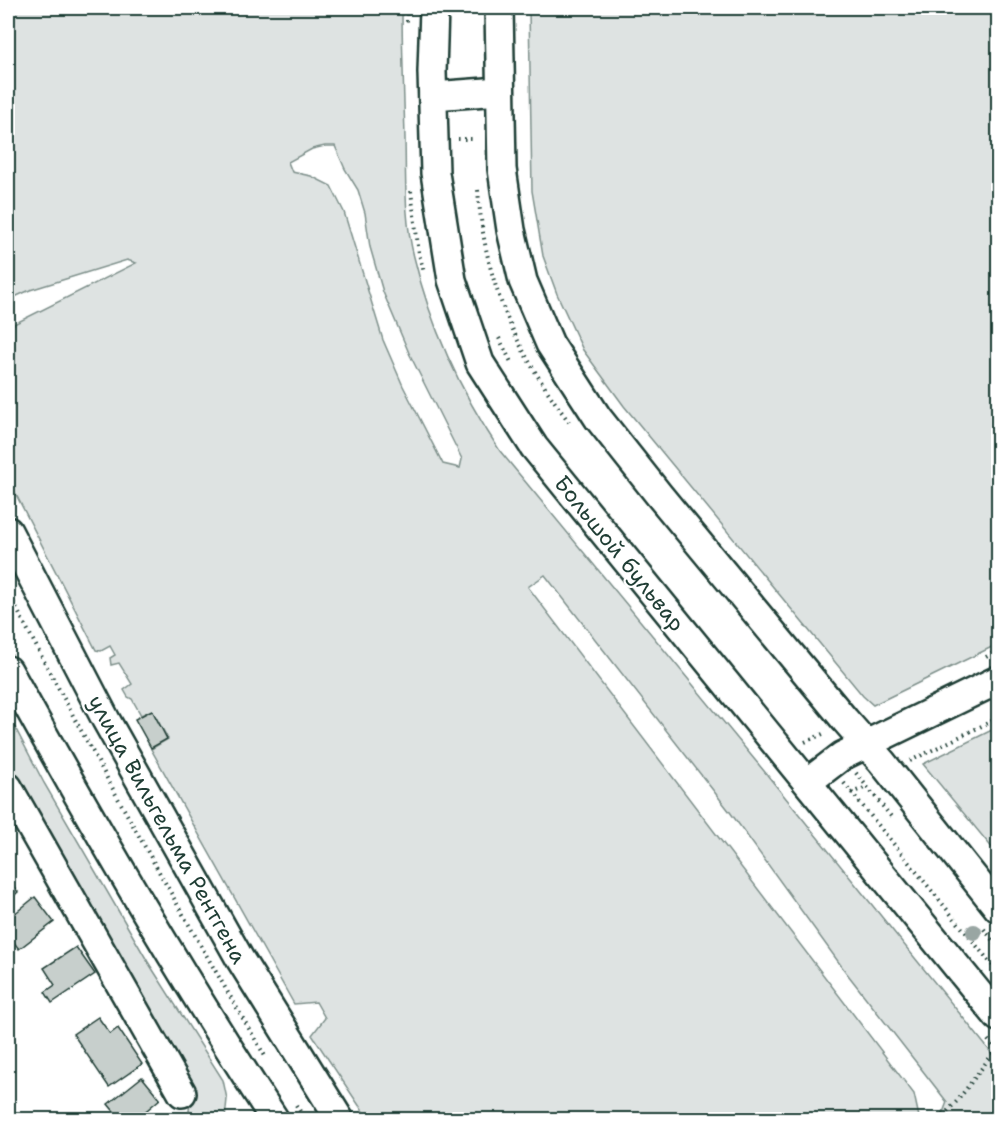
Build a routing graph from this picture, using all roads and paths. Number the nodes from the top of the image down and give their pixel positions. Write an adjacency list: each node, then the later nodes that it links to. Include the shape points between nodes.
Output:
1 (434, 8): 4 (street, Большой бульвар)
2 (499, 8): 3 (street)
3 (500, 92): 4 (street); 10 (street, via 502,169 511,230 523,281 550,344 598,418)
4 (433, 96): 13 (street, Большой бульвар, via 435,173 452,280 480,363 534,447)
5 (8, 531): 22 (street, улица Вильгельма Рентгена, via 106,720 240,959)
6 (8, 670): 21 (street, via 100,838)
7 (999, 680): 10 (street)
8 (999, 718): 12 (path)
9 (831, 730): 11 (path)
10 (866, 744): 13 (street, via 842,756); 17 (street)
11 (800, 745)
12 (909, 762)
13 (808, 782): 18 (street, Большой бульвар)
14 (876, 783): 16 (path)
15 (8, 787): 20 (street)
16 (844, 796)
17 (999, 908)
18 (999, 1017)
19 (996, 1049): 23 (path)
20 (182, 1093)
21 (275, 1119)
22 (340, 1119)
23 (939, 1119)

